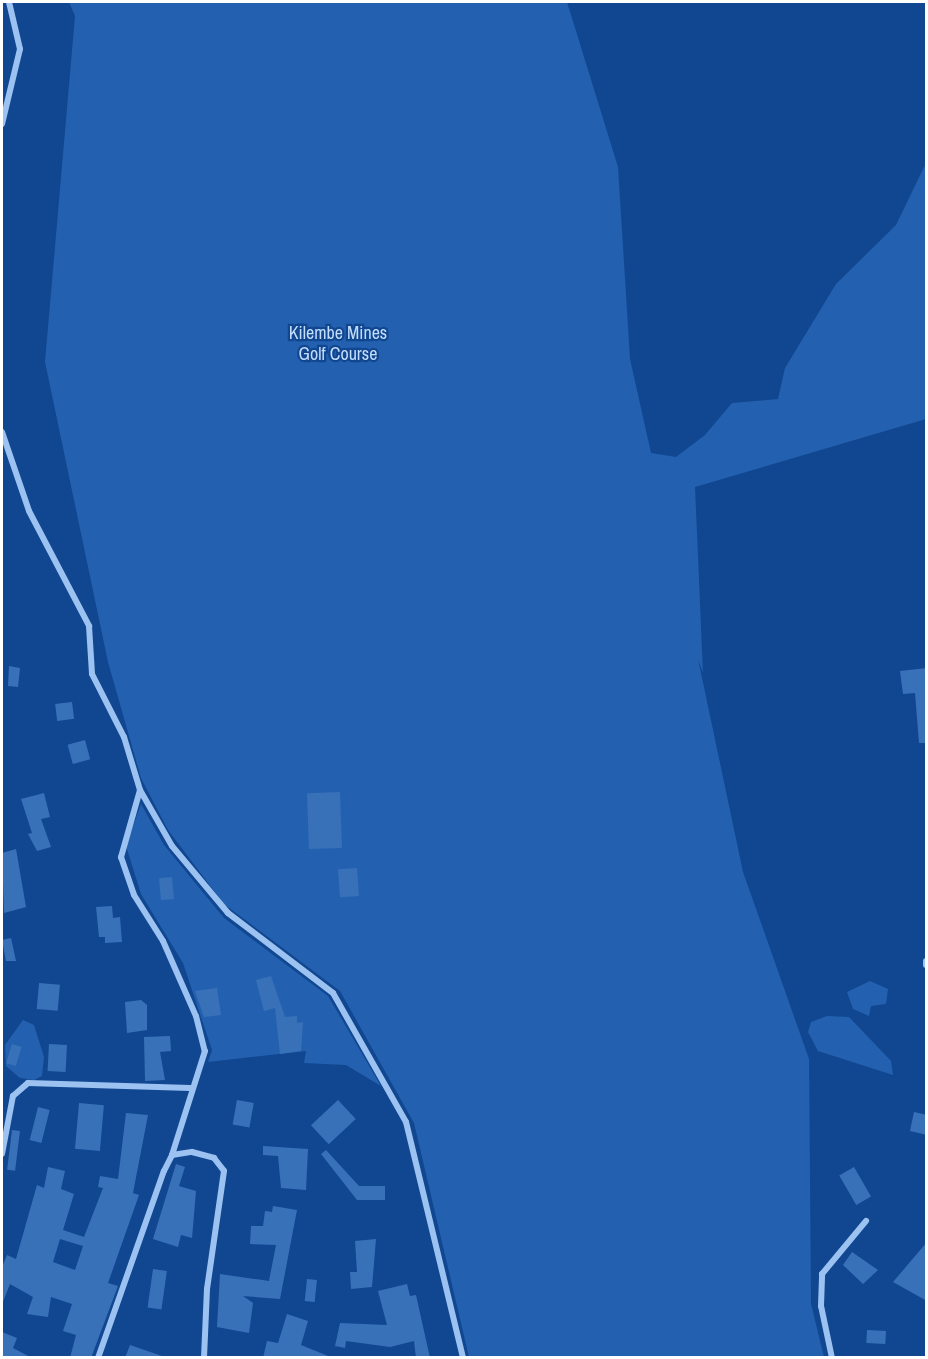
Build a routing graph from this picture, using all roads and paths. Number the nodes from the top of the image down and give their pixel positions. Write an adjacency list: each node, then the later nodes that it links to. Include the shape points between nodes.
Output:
1 (9, 2): 2 (street, via 20,49)
2 (2, 124)
3 (2, 432): 4 (street, via 29,511 89,626 92,674 124,737)
4 (140, 790): 5 (street, via 121,857 134,895 163,941 196,1016 205,1051); 11 (street, via 172,846 228,913 333,993 360,1034 406,1122)
5 (190, 1088): 6 (street, via 28,1083 13,1096); 7 (street)
6 (2, 1154)
7 (172, 1155): 9 (street); 10 (street, via 204,1155 224,1171 207,1289)
8 (866, 1221): 12 (street, via 822,1274 821,1306)
9 (99, 1358)
10 (204, 1358)
11 (463, 1358)
12 (832, 1358)

